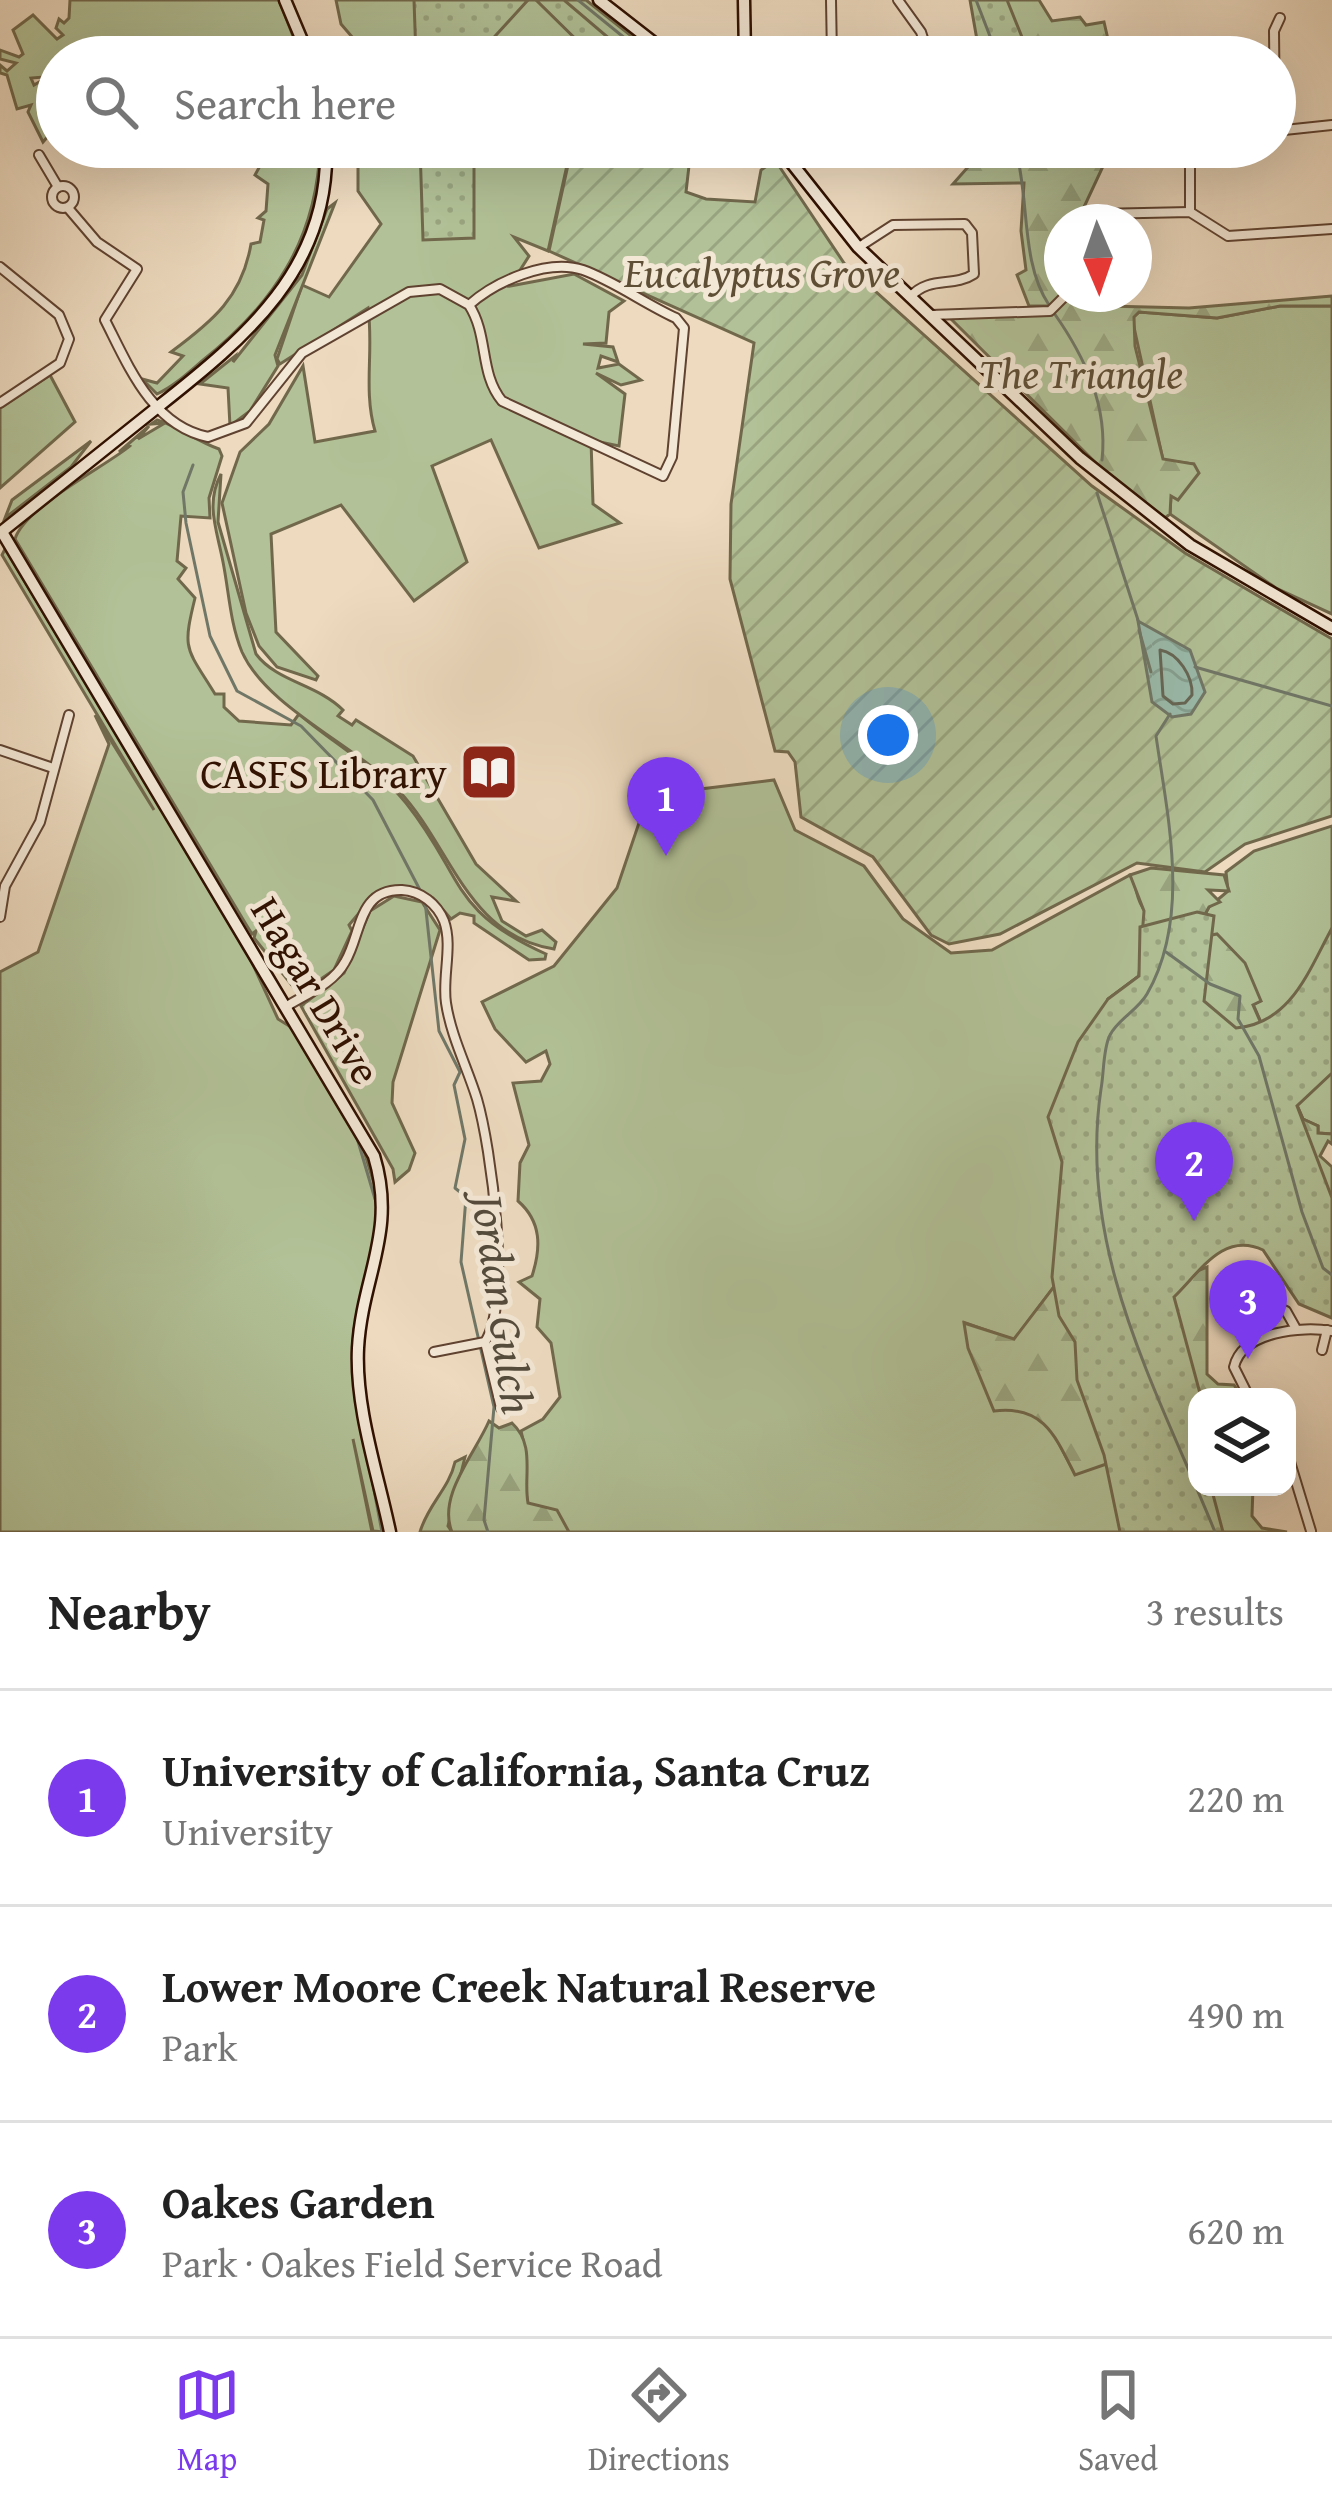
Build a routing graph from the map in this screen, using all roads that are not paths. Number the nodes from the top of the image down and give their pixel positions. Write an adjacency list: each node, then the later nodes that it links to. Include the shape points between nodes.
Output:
1 (599, 0): 8 (main road)
2 (744, 0): 9 (main road)
3 (831, 0): 10 (street)
4 (898, 0): 11 (street)
5 (289, 2): 7 (main road)
6 (1280, 18): 12 (street)
7 (301, 36)
8 (645, 36)
9 (745, 36)
10 (832, 36)
11 (922, 36)
12 (1274, 36)
13 (1332, 125): 14 (street)
14 (1296, 129)
15 (47, 168): 19 (street)
16 (323, 168): 31 (main road, via 317,219 283,292 242,339)
17 (796, 168): 24 (main road)
18 (1190, 168): 21 (street)
19 (58, 187): 20 (street, via 52,201); 20 (street, via 73,191)
20 (68, 208): 31 (street, via 97,242 137,269 105,320)
21 (1190, 212): 22 (street); 23 (street, via 1228,236)
22 (1152, 213)
23 (1332, 229)
24 (858, 247): 26 (main road); 26 (street, via 893,225 965,224 974,274 928,282)
25 (0, 267): 30 (street, via 59,315 69,339 60,363)
26 (910, 297): 29 (main road)
27 (469, 305): 27 (street, via 506,280 572,268 676,318 685,336 673,457 663,476 502,401 488,379); 31 (street, via 440,289 409,292 302,352 262,407 226,434 186,431)
28 (1044, 311): 29 (street)
29 (930, 315): 33 (main road, via 1140,510)
30 (0, 403)
31 (158, 407): 32 (main road)
32 (1, 531): 38 (main road, Hagar Drive)
33 (1332, 628)
34 (69, 715): 36 (street)
35 (0, 750): 36 (street)
36 (53, 768): 37 (street)
37 (0, 917)
38 (287, 1006): 42 (street, via 338,972 374,899 406,890 441,914 445,1001 478,1104 498,1241 499,1291); 48 (main road, Hagar Drive, via 366,1137 380,1181 382,1242 358,1364)
39 (1269, 1305): 40 (street, via 1286,1311)
40 (1295, 1327): 41 (street); 45 (street, via 1234,1359)
41 (1330, 1330): 43 (street)
42 (485, 1342): 44 (street); 46 (street)
43 (1322, 1350)
44 (434, 1352)
45 (1245, 1388)
46 (501, 1408)
47 (1296, 1479): 49 (street)
48 (390, 1532)
49 (1314, 1532)

